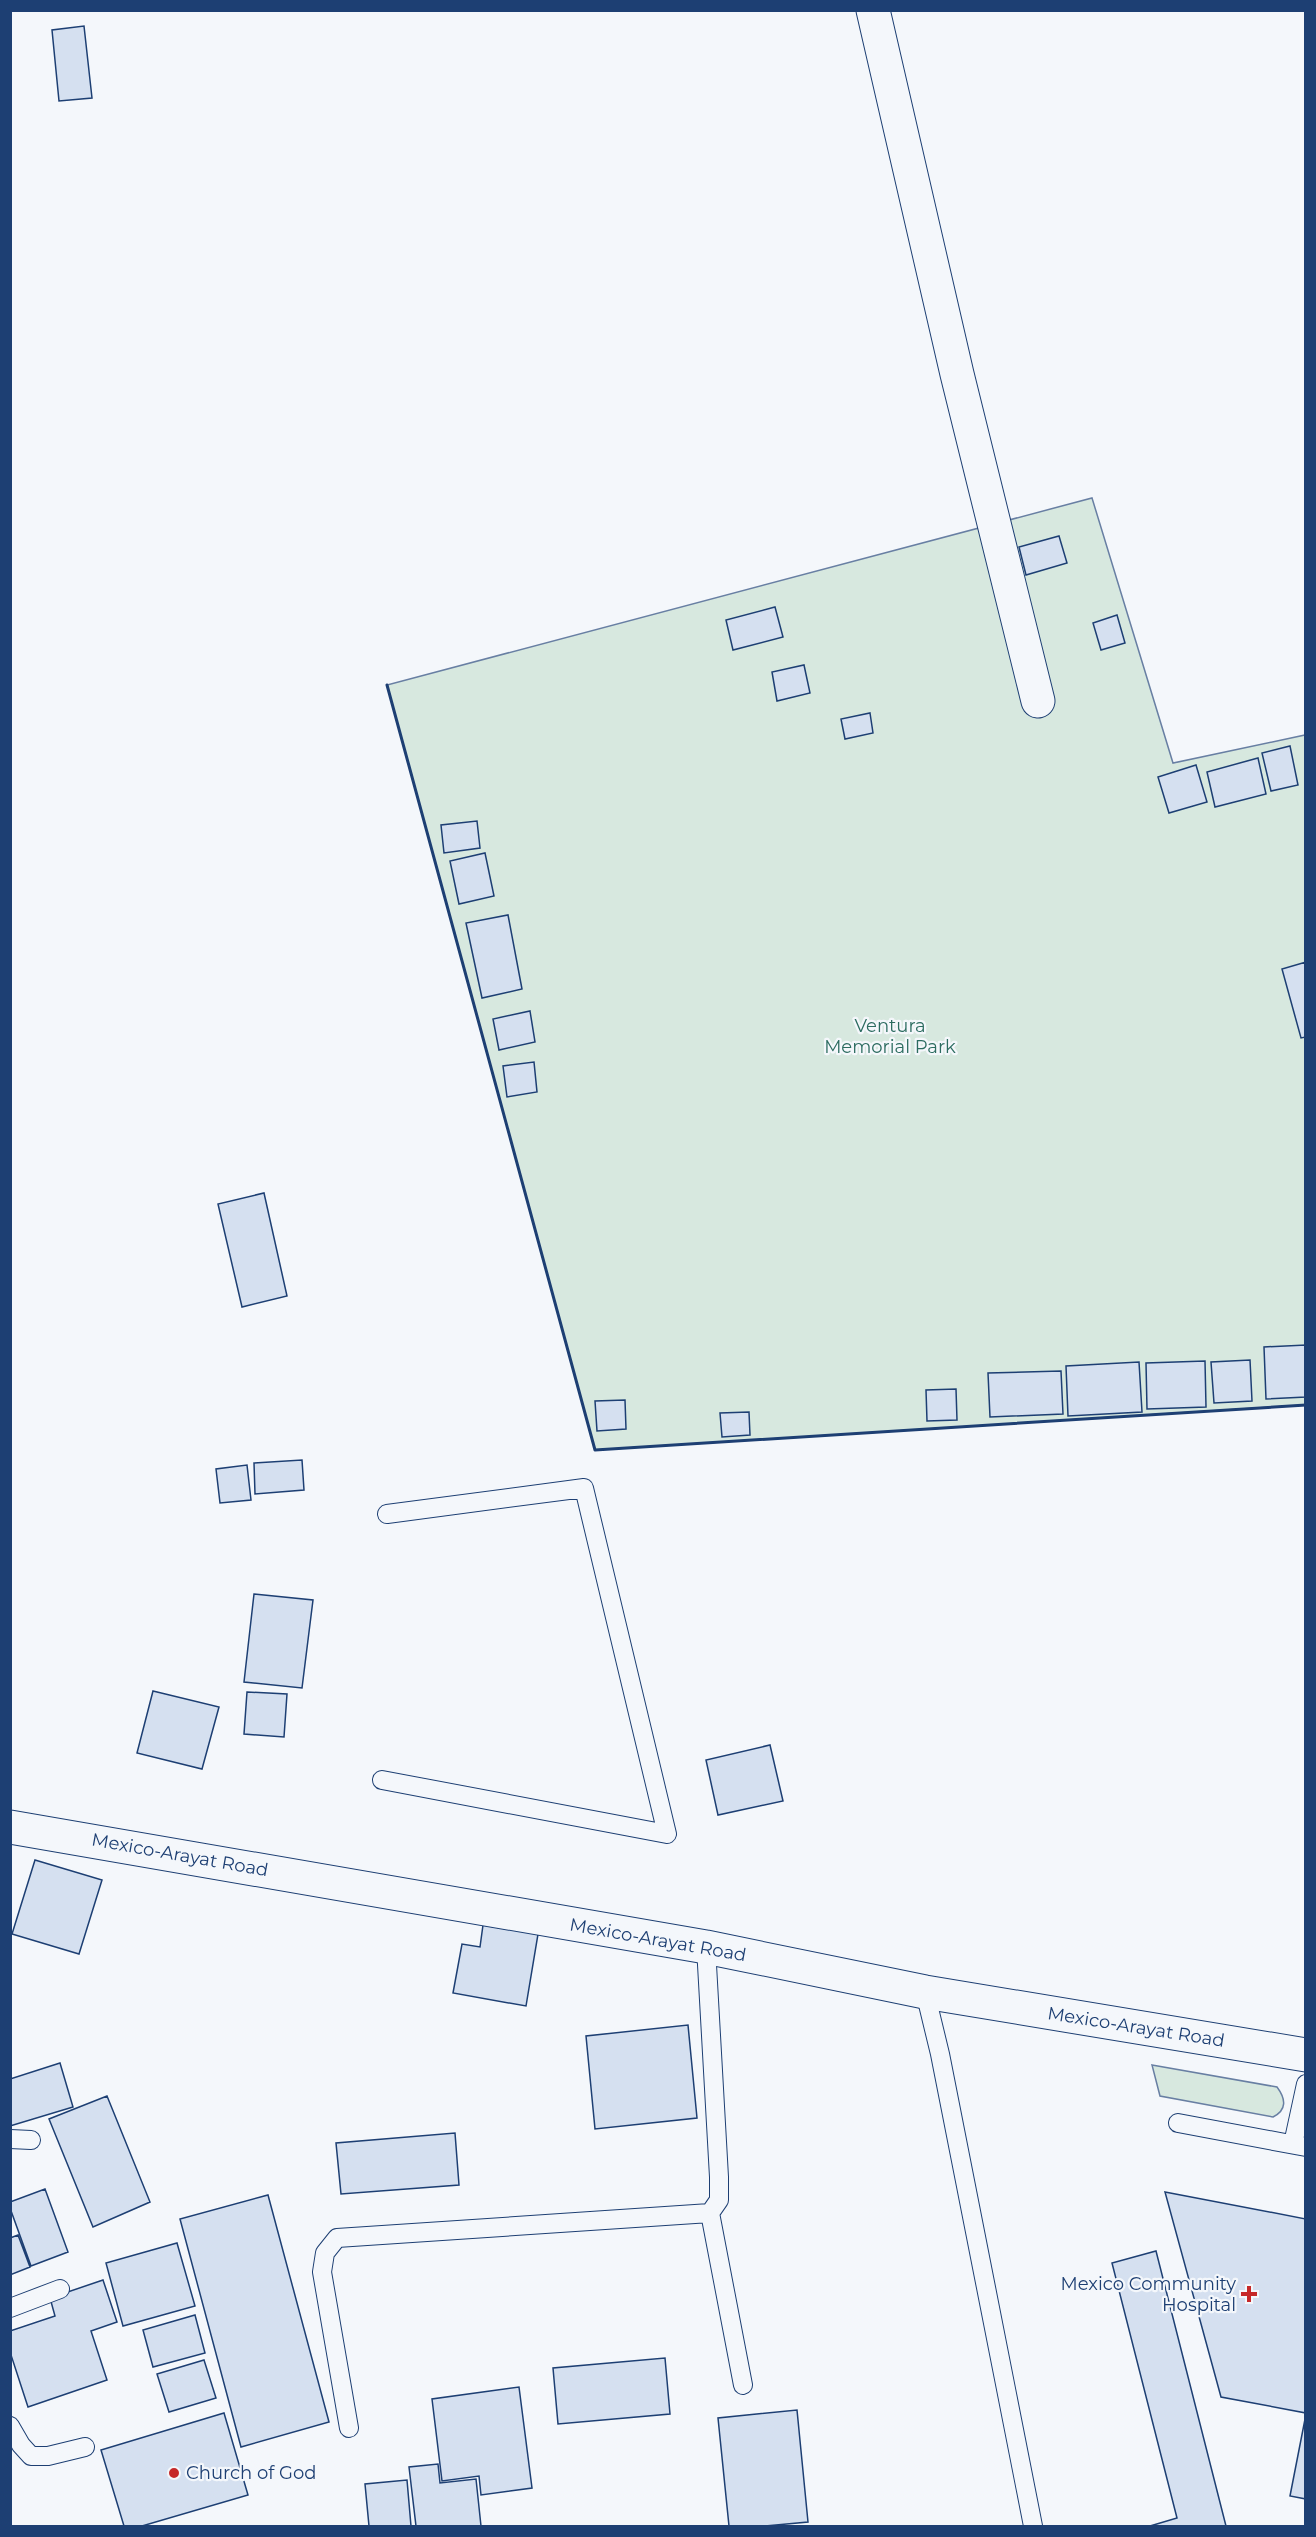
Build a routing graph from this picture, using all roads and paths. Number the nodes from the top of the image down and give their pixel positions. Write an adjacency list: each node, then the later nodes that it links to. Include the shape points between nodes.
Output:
1 (873, 10): 2 (main road)
2 (1038, 701)
3 (387, 1514): 4 (lane, via 584,1488 667,1834)
4 (382, 1780)
5 (10, 1827): 6 (main road, Mexico-Arayat Road)
6 (706, 1947): 7 (main road, Mexico-Arayat Road); 14 (lane, via 719,2177 719,2200)
7 (925, 1992): 8 (main road, Mexico-Arayat Road); 21 (lane)
8 (1305, 2055)
9 (1305, 2084): 13 (lane)
10 (1178, 2123): 13 (lane)
11 (10, 2139): 12 (lane)
12 (31, 2140)
13 (1299, 2146)
14 (710, 2213): 17 (lane); 19 (lane, via 337,2238 324,2253 322,2272)
15 (60, 2289): 16 (lane)
16 (10, 2308)
17 (743, 2385)
18 (10, 2426): 20 (lane, via 31,2456)
19 (349, 2428)
20 (86, 2447)
21 (1033, 2526)

